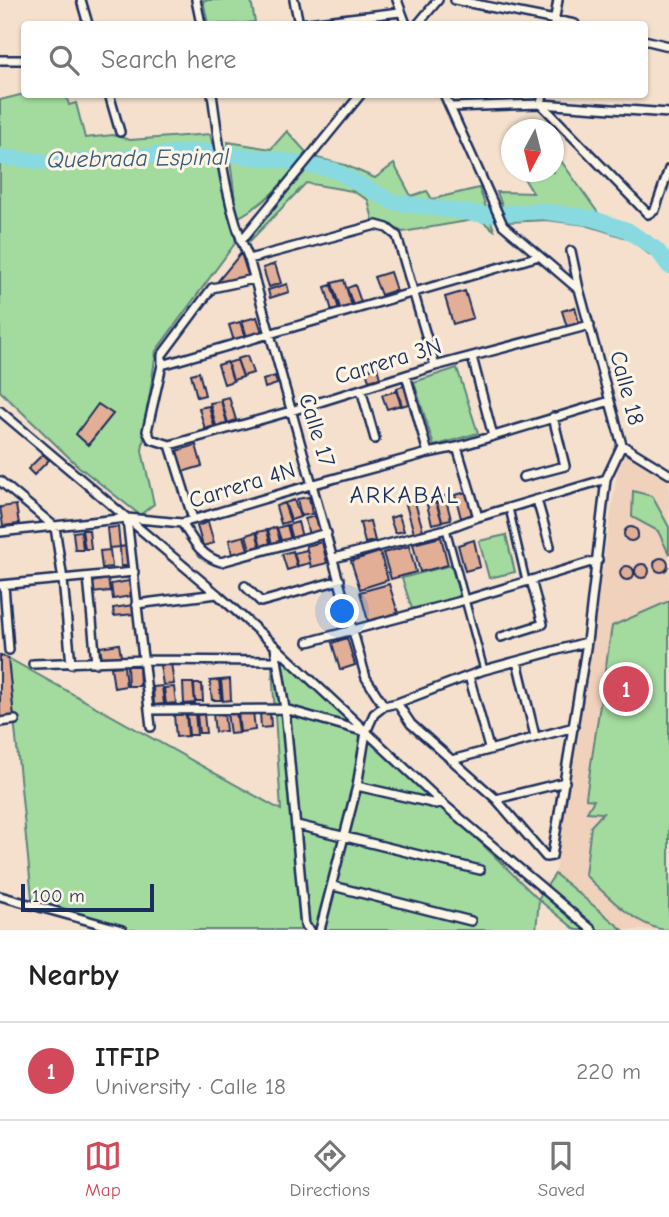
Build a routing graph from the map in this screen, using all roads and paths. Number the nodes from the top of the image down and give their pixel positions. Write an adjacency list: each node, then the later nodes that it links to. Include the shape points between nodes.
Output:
1 (81, 0): 9 (street)
2 (196, 0): 10 (street)
3 (293, 0): 11 (street)
4 (397, 0): 8 (street)
5 (438, 0): 14 (street)
6 (454, 0): 15 (street)
7 (558, 0): 16 (street)
8 (400, 12): 12 (street); 13 (street)
9 (87, 21)
10 (200, 21)
11 (298, 21)
12 (324, 21)
13 (404, 21)
14 (420, 21)
15 (549, 21)
16 (554, 21)
17 (648, 41): 18 (street)
18 (669, 46)
19 (0, 60): 20 (street)
20 (21, 60)
21 (110, 98): 29 (street)
22 (213, 98): 31 (street, Calle 17, via 223,171)
23 (358, 98): 31 (street)
24 (446, 98): 27 (street)
25 (542, 98): 26 (street)
26 (541, 104): 27 (street); 28 (street); 30 (street, via 648,214 656,210)
27 (451, 107): 33 (street, via 503,225)
28 (669, 113)
29 (120, 132)
30 (669, 169)
31 (241, 241): 34 (street, Calle 17)
32 (571, 251): 36 (street, Calle 18)
33 (539, 256): 36 (street); 37 (street)
34 (249, 260): 35 (street, Calle 17); 37 (street, via 376,225 397,236)
35 (254, 279): 39 (street, Calle 17); 41 (street, via 212,288 162,355)
36 (579, 289): 38 (street, Calle 18)
37 (413, 293): 39 (street); 42 (street)
38 (590, 325): 40 (street, Carrera 3N); 45 (street, Calle 18)
39 (268, 335): 41 (street); 47 (street, Calle 17)
40 (472, 357): 42 (street, Carrera 3N); 49 (street)
41 (162, 365): 51 (street, Carrera 3N, via 147,431 151,439)
42 (435, 366): 43 (street, Carrera 3N)
43 (406, 375): 44 (street, Carrera 3N); 54 (street)
44 (361, 389): 47 (street, Carrera 3N); 50 (street)
45 (610, 401): 48 (street, Carrera 4N); 52 (street, Calle 18)
46 (0, 411): 63 (street)
47 (291, 411): 51 (street, Carrera 3N); 59 (street, Calle 17)
48 (553, 417): 49 (street, Carrera 4N); 56 (street, via 565,467)
49 (493, 436): 53 (street, Carrera 4N)
50 (375, 439)
51 (170, 445): 64 (street)
52 (622, 445): 55 (street); 57 (street, Calle 18)
53 (457, 447): 54 (street, Carrera 4N); 62 (street)
54 (428, 453): 59 (street, Carrera 4N)
55 (669, 474)
56 (523, 477)
57 (606, 479): 60 (street); 72 (street, Calle 18)
58 (0, 481): 66 (street)
59 (314, 484): 64 (street, Carrera 4N); 69 (street, Calle 17)
60 (537, 500): 61 (street); 70 (street)
61 (509, 508): 62 (street); 77 (street)
62 (478, 517): 67 (street)
63 (127, 518): 65 (street, Carrera 4N); 66 (street, Carrera 4N); 73 (street); 80 (street)
64 (193, 519): 65 (street, Carrera 4N)
65 (182, 523): 69 (street, via 201,551 221,562)
66 (55, 527): 68 (street, Carrera 4N); 75 (street)
67 (446, 529): 71 (street); 81 (street)
68 (0, 532)
69 (327, 533): 71 (street, Calle 17)
70 (551, 546)
71 (334, 558): 76 (street, Calle 17)
72 (598, 560): 77 (street); 86 (street, Calle 18)
73 (134, 572): 74 (street); 82 (street)
74 (88, 577): 75 (street); 92 (street)
75 (63, 580): 78 (street); 94 (street)
76 (340, 580): 79 (street, via 261,602); 83 (street, Calle 17)
77 (528, 580): 81 (street); 84 (street, via 543,624)
78 (2, 585): 87 (street, via 9,650)
79 (245, 586)
80 (216, 594): 82 (street); 88 (street)
81 (465, 600): 83 (street); 95 (street)
82 (136, 604): 89 (street)
83 (354, 631): 85 (street); 98 (street, Calle 17, via 366,678)
84 (501, 637)
85 (308, 642)
86 (587, 642): 91 (street); 104 (street, Calle 18)
87 (0, 646)
88 (275, 646): 90 (street); 105 (street)
89 (144, 660): 90 (street); 92 (street); 100 (street)
90 (277, 661): 99 (street)
91 (517, 661): 95 (street); 106 (street)
92 (96, 663): 94 (street)
93 (33, 664): 94 (street)
94 (71, 664)
95 (484, 670): 96 (street)
96 (470, 676): 97 (street); 107 (street)
97 (397, 703): 98 (street); 108 (street, via 411,724)
98 (384, 706): 105 (street, via 374,714)
99 (285, 709): 100 (street); 105 (street); 113 (street)
100 (149, 710): 103 (street)
101 (15, 720): 102 (street)
102 (0, 722)
103 (151, 727)
104 (574, 727): 106 (street); 109 (street, Calle 18)
105 (366, 732): 110 (street); 112 (street)
106 (536, 736): 107 (street)
107 (489, 748): 108 (street)
108 (452, 760): 111 (street)
109 (565, 782): 111 (street); 111 (street, Calle 18, via 549,858)
110 (357, 786): 112 (street); 114 (street)
111 (496, 799)
112 (441, 802): 122 (street)
113 (297, 825): 114 (street); 120 (street, via 305,926)
114 (345, 836): 115 (street); 116 (street)
115 (480, 870)
116 (333, 886): 118 (street); 121 (street)
117 (0, 896): 119 (street)
118 (471, 921)
119 (121, 930)
120 (310, 930)
121 (320, 930)
122 (592, 930)

